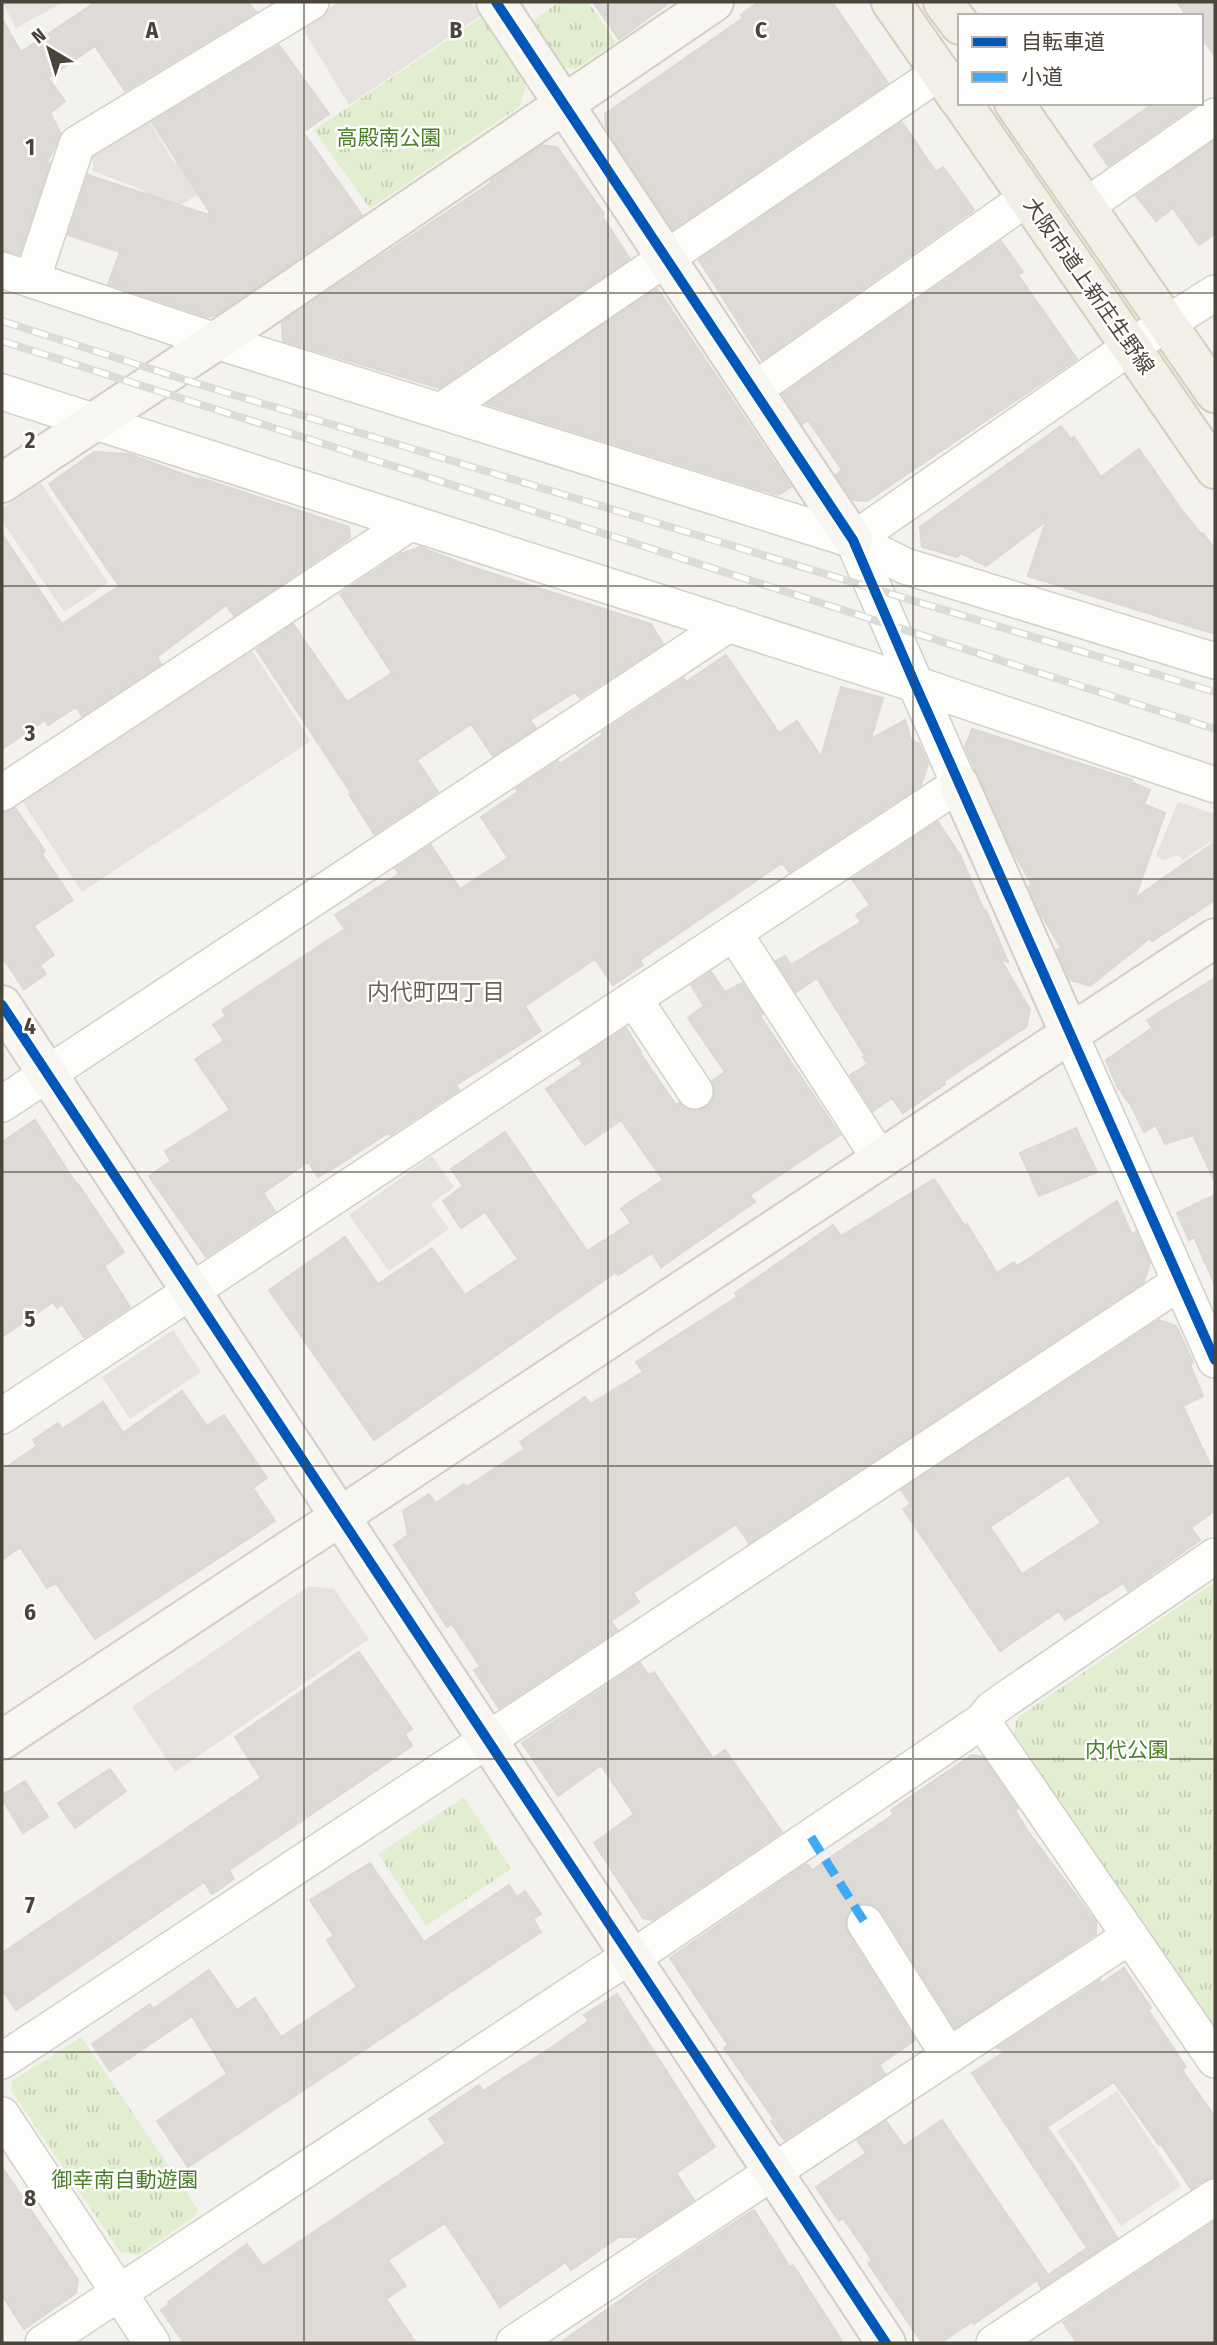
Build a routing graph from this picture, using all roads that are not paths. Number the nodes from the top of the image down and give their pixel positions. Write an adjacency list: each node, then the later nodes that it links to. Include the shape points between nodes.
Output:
1 (311, 2): 15 (street, via 77,144)
2 (496, 2): 8 (street)
3 (714, 2): 8 (street)
4 (891, 2): 7 (main road, 大阪市道上新庄生野線)
5 (943, 2): 6 (main road)
6 (958, 22)
7 (954, 92): 14 (street)
8 (564, 104): 14 (street); 18 (street)
9 (963, 105): 12 (main road, 大阪市道上新庄生野線)
10 (1015, 105): 13 (main road, 大阪市道上新庄生野線)
11 (1215, 116): 13 (street)
12 (1027, 198): 19 (main road, 大阪市道上新庄生野線); 20 (street)
13 (1086, 206): 17 (main road, 大阪市道上新庄生野線)
14 (667, 258): 20 (street); 23 (street)
15 (17, 275): 18 (street)
16 (1215, 293): 17 (street)
17 (1168, 325): 19 (street); 22 (main road, 大阪市道上新庄生野線)
18 (216, 341): 23 (street); 24 (street)
19 (1130, 347): 25 (main road, 大阪市道上新庄生野線); 28 (street)
20 (754, 390): 28 (street)
21 (2, 392): 24 (street)
22 (1215, 393)
23 (441, 411): 28 (street)
24 (94, 422): 26 (street); 27 (street)
25 (1215, 470)
26 (2, 483)
27 (410, 523): 29 (street); 34 (street)
28 (853, 540): 30 (street, via 905,566); 31 (street)
29 (729, 624): 31 (street); 40 (street)
30 (1215, 661)
31 (915, 684): 32 (street); 33 (street)
32 (959, 784): 35 (street); 39 (street)
33 (1215, 785)
34 (2, 793)
35 (734, 933): 37 (street); 43 (street)
36 (1215, 938): 39 (street)
37 (634, 999): 41 (street); 45 (street)
38 (2, 1005): 40 (street)
39 (1070, 1034): 43 (street); 44 (street)
40 (47, 1074): 42 (street); 45 (street)
41 (695, 1091)
42 (2, 1104)
43 (880, 1159): 48 (street)
44 (1180, 1282): 46 (street); 52 (street)
45 (191, 1291): 47 (street); 48 (street)
46 (1215, 1360)
47 (2, 1416)
48 (340, 1517): 51 (street); 52 (street)
49 (1215, 1556): 50 (street, via 992,1709)
50 (982, 1721): 54 (street); 55 (street)
51 (2, 1740)
52 (487, 1740): 55 (street); 58 (street)
53 (865, 1923): 56 (street)
54 (1130, 1936): 56 (street); 57 (street)
55 (632, 1958): 60 (street); 62 (street)
56 (949, 2056): 60 (street)
57 (1215, 2060)
58 (2, 2061)
59 (2, 2115): 62 (street)
60 (773, 2172): 65 (street); 66 (street)
61 (1215, 2197): 67 (street)
62 (119, 2293): 63 (street); 64 (street)
63 (43, 2343)
64 (152, 2343)
65 (514, 2343)
66 (886, 2343)
67 (994, 2343)

